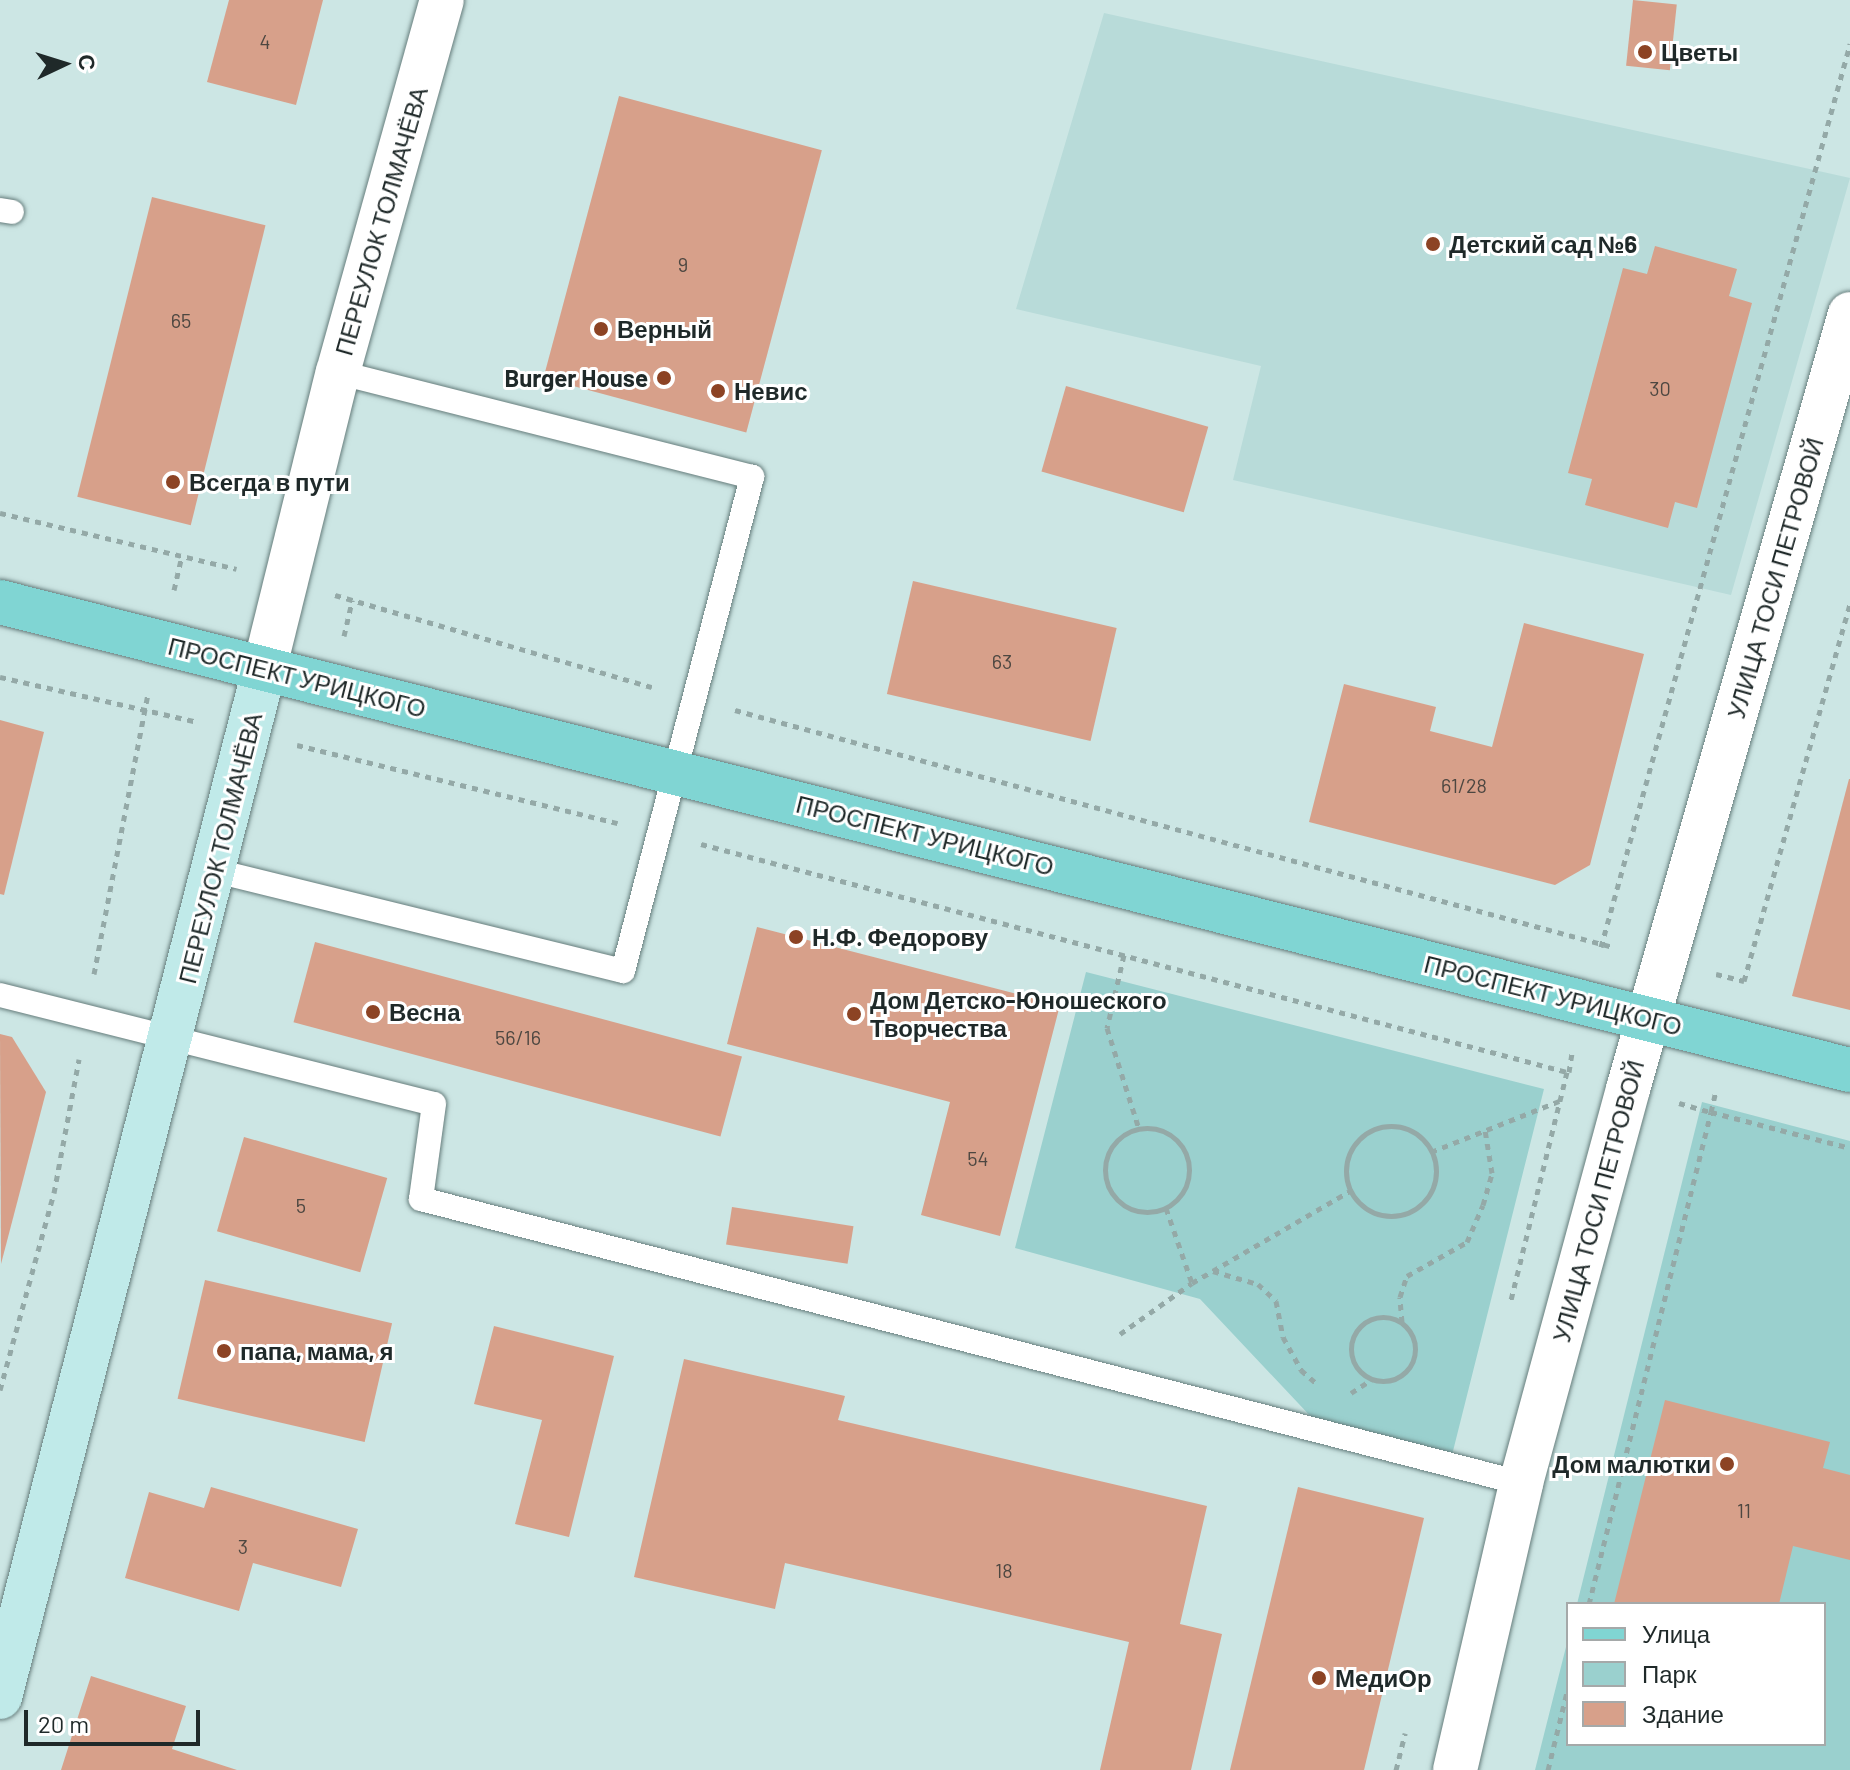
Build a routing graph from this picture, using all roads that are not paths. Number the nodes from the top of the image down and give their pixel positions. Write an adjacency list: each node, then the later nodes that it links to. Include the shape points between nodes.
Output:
1 (442, 0): 3 (street, ПЕРЕУЛОК ТОЛМАЧЁВА)
2 (1850, 314): 9 (street, УЛИЦА ТОСИ ПЕТРОВОЙ)
3 (338, 372): 5 (street, ПЕРЕУЛОК ТОЛМАЧЁВА); 6 (lane, via 752,477)
4 (0, 602): 5 (main road, ПРОСПЕКТ УРИЦКОГО)
5 (264, 670): 6 (main road, ПРОСПЕКТ УРИЦКОГО); 7 (main road, ПЕРЕУЛОК ТОЛМАЧЁВА)
6 (674, 770): 7 (lane, via 623,971); 9 (main road, ПРОСПЕКТ УРИЦКОГО)
7 (216, 871): 10 (main road, ПЕРЕУЛОК ТОЛМАЧЁВА)
8 (0, 995): 10 (lane)
9 (1649, 1018): 11 (main road, ПРОСПЕКТ УРИЦКОГО); 12 (street, УЛИЦА ТОСИ ПЕТРОВОЙ)
10 (172, 1038): 12 (lane, via 434,1104 421,1199); 13 (main road, ПЕРЕУЛОК ТОЛМАЧЁВА)
11 (1850, 1070)
12 (1521, 1483): 15 (street, УЛИЦА ТОСИ ПЕТРОВОЙ)
13 (10, 1621): 14 (main road, ПЕРЕУЛОК ТОЛМАЧЁВА)
14 (0, 1697)
15 (1455, 1770)

